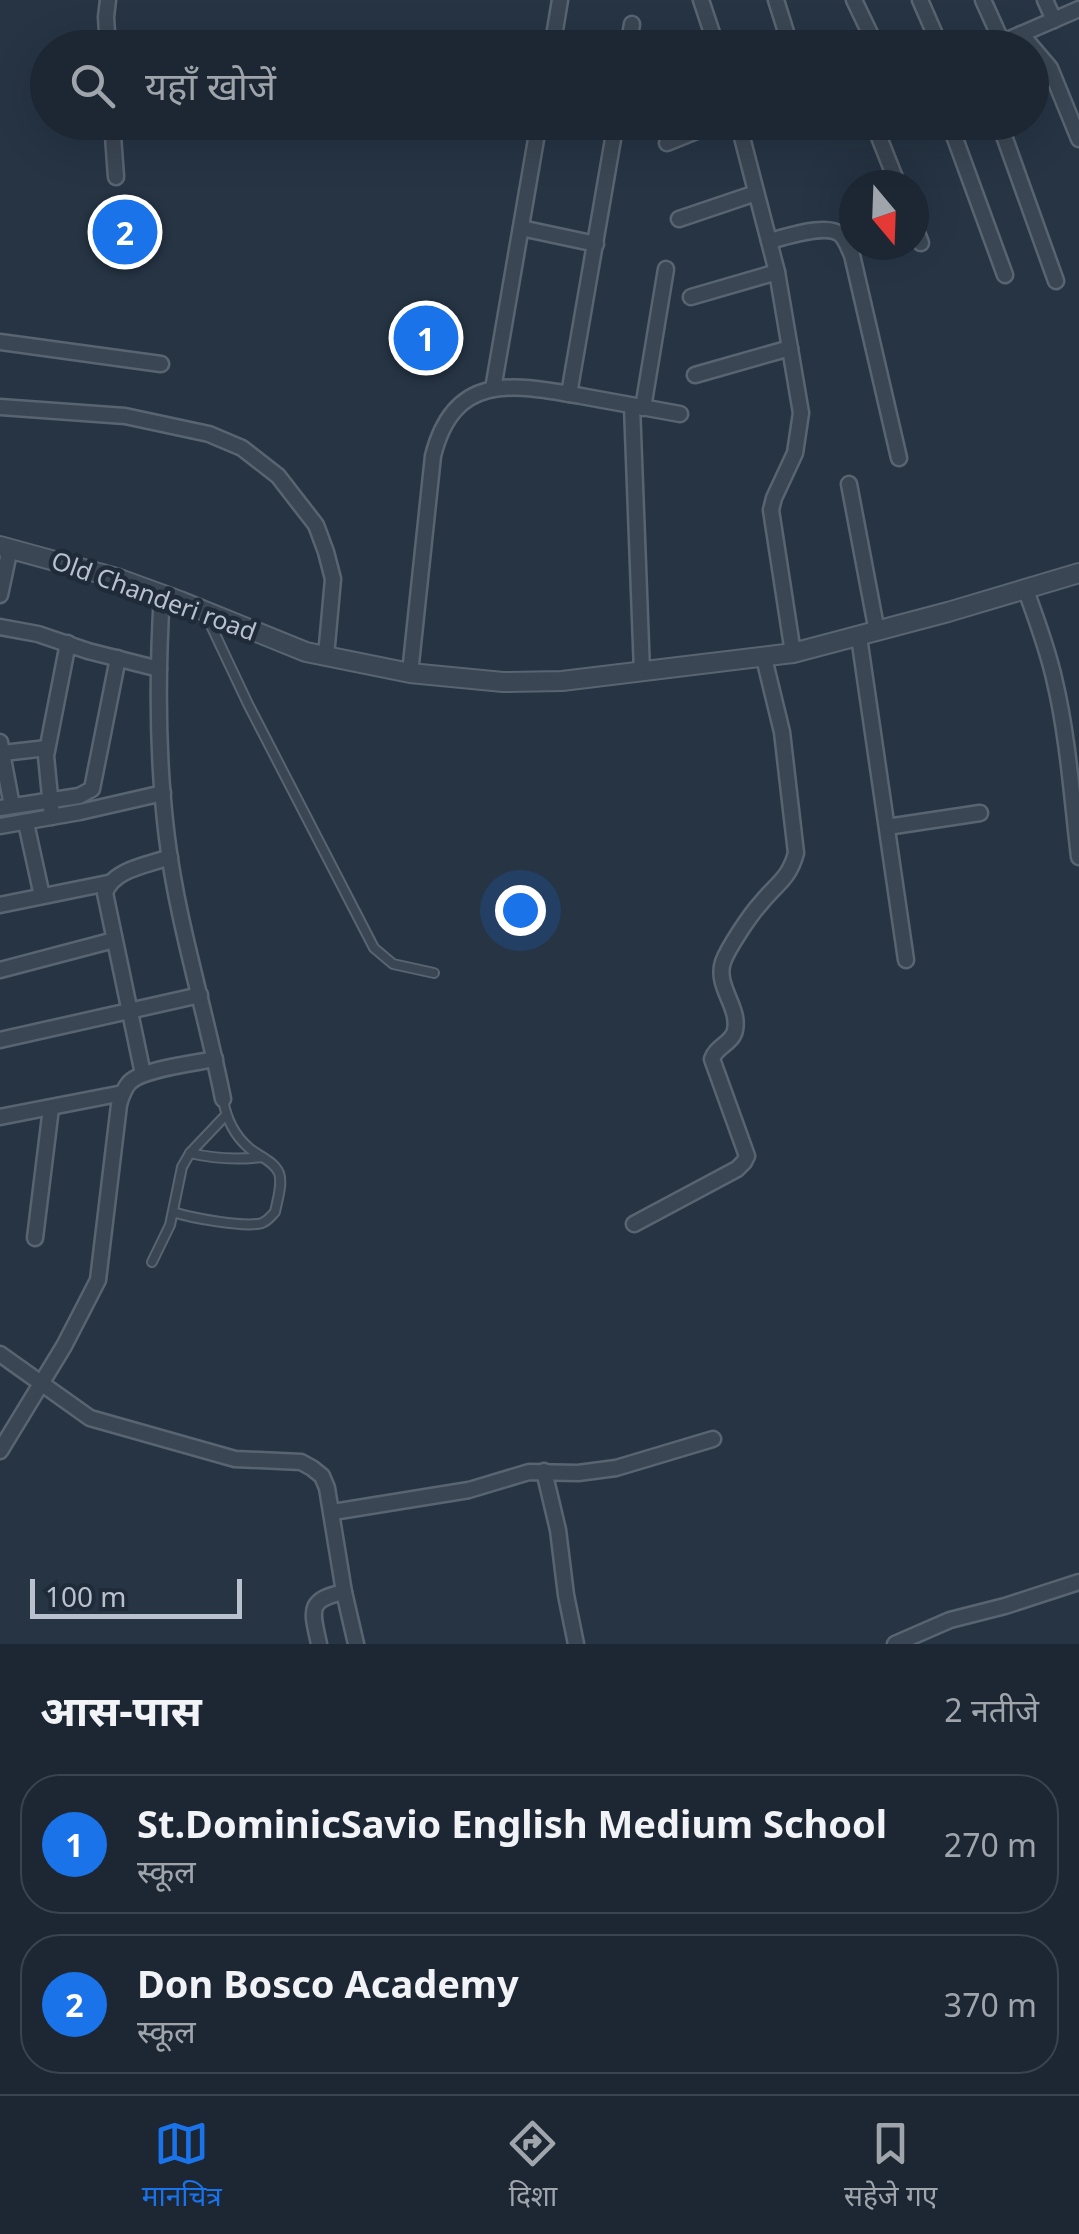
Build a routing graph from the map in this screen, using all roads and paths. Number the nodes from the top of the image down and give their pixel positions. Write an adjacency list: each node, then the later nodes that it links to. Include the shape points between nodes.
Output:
1 (108, 0): 12 (street)
2 (560, 0): 13 (street)
3 (702, 0): 15 (street)
4 (776, 0): 16 (street)
5 (854, 0): 17 (street)
6 (920, 0): 18 (street)
7 (983, 0): 19 (street)
8 (1045, 0): 10 (street)
9 (1079, 10): 10 (street)
10 (1054, 20): 20 (street)
11 (632, 24): 14 (street)
12 (107, 30)
13 (555, 30)
14 (631, 30)
15 (711, 30)
16 (786, 30)
17 (868, 30)
18 (933, 30)
19 (991, 30)
20 (1030, 30)
21 (1049, 67): 22 (street)
22 (1079, 139)
23 (113, 140): 33 (street)
24 (536, 140): 36 (street)
25 (613, 140): 38 (street)
26 (677, 140): 31 (street)
27 (743, 140): 34 (street)
28 (880, 140): 32 (street)
29 (956, 140): 41 (street)
30 (1005, 140): 42 (street)
31 (667, 144)
32 (892, 170)
33 (116, 177)
34 (756, 193): 35 (street); 37 (street)
35 (678, 219)
36 (521, 228): 38 (street); 48 (street)
37 (769, 241): 40 (street); 53 (street, via 831,230 847,244)
38 (596, 244): 49 (street)
39 (666, 268): 50 (street)
40 (777, 272): 43 (street); 45 (street)
41 (1005, 275)
42 (1056, 281)
43 (691, 297)
44 (0, 342): 46 (street)
45 (790, 348): 47 (street); 64 (street, via 800,433 774,498 771,524)
46 (161, 364)
47 (696, 375)
48 (493, 389): 49 (street); 70 (street, via 464,402 438,435)
49 (569, 394): 50 (street)
50 (638, 406): 52 (street); 69 (street)
51 (0, 407): 65 (street, via 125,416 209,434 242,448 278,476 316,525 333,579)
52 (680, 414)
53 (899, 458)
54 (849, 484): 62 (street)
55 (5, 547): 58 (street, Old Chanderi road); 59 (street)
56 (1079, 573): 57 (street, Old Chanderi road)
57 (1026, 588): 62 (street, Old Chanderi road); 80 (street, via 1055,680)
58 (162, 594): 60 (street, Old Chanderi road); 68 (street)
59 (0, 595)
60 (204, 611): 65 (street, Old Chanderi road); 88 (lane, via 374,948 393,964)
61 (0, 627): 63 (street)
62 (868, 634): 64 (street, Old Chanderi road); 79 (street)
63 (68, 643): 66 (street); 72 (street)
64 (793, 653): 67 (street, Old Chanderi road)
65 (315, 654): 70 (street, Old Chanderi road)
66 (118, 658): 68 (street); 75 (street, via 92,788)
67 (764, 658): 69 (street, Old Chanderi road); 101 (street, via 785,748 796,853 792,868 724,960 721,975 736,1028 712,1059 747,1156)
68 (159, 669): 73 (street)
69 (642, 672): 70 (street, Old Chanderi road, via 503,682)
70 (410, 673)
71 (1, 747): 72 (street); 74 (street)
72 (48, 748): 75 (street)
73 (162, 793): 75 (street); 81 (street)
74 (6, 807): 75 (street)
75 (51, 809): 77 (street)
76 (980, 813): 79 (street)
77 (26, 823): 78 (street); 83 (street)
78 (0, 826)
79 (887, 827): 86 (street)
80 (1079, 857)
81 (170, 858): 82 (street); 89 (street)
82 (108, 882): 83 (street); 85 (street)
83 (42, 896): 84 (street)
84 (0, 904)
85 (114, 940): 87 (street); 90 (street)
86 (906, 960)
87 (0, 970)
88 (434, 974)
89 (200, 995): 90 (street); 92 (street)
90 (129, 1010): 91 (street); 93 (street)
91 (0, 1040)
92 (215, 1059): 93 (street); 95 (street)
93 (144, 1074): 94 (street)
94 (123, 1093): 96 (street); 105 (street, via 101,1266 92,1296)
95 (224, 1107): 98 (lane); 99 (lane, via 239,1137)
96 (51, 1108): 97 (street); 102 (street)
97 (0, 1117)
98 (190, 1153): 99 (lane); 100 (lane)
99 (262, 1157): 100 (lane, via 280,1180 270,1218 249,1224)
100 (173, 1212): 103 (lane)
101 (634, 1224)
102 (35, 1238)
103 (152, 1262)
104 (0, 1354): 105 (street)
105 (40, 1385): 107 (street); 111 (street, via 106,1424 235,1459 301,1462 322,1476)
106 (0, 1415): 107 (street)
107 (14, 1426): 109 (street)
108 (713, 1439): 110 (street, via 616,1468)
109 (0, 1451)
110 (544, 1471): 111 (street); 116 (street)
111 (333, 1512): 113 (street)
112 (1079, 1582): 117 (street, via 950,1620)
113 (344, 1592): 114 (street, via 314,1608); 115 (street)
114 (319, 1644)
115 (356, 1644)
116 (576, 1644)
117 (896, 1644)

